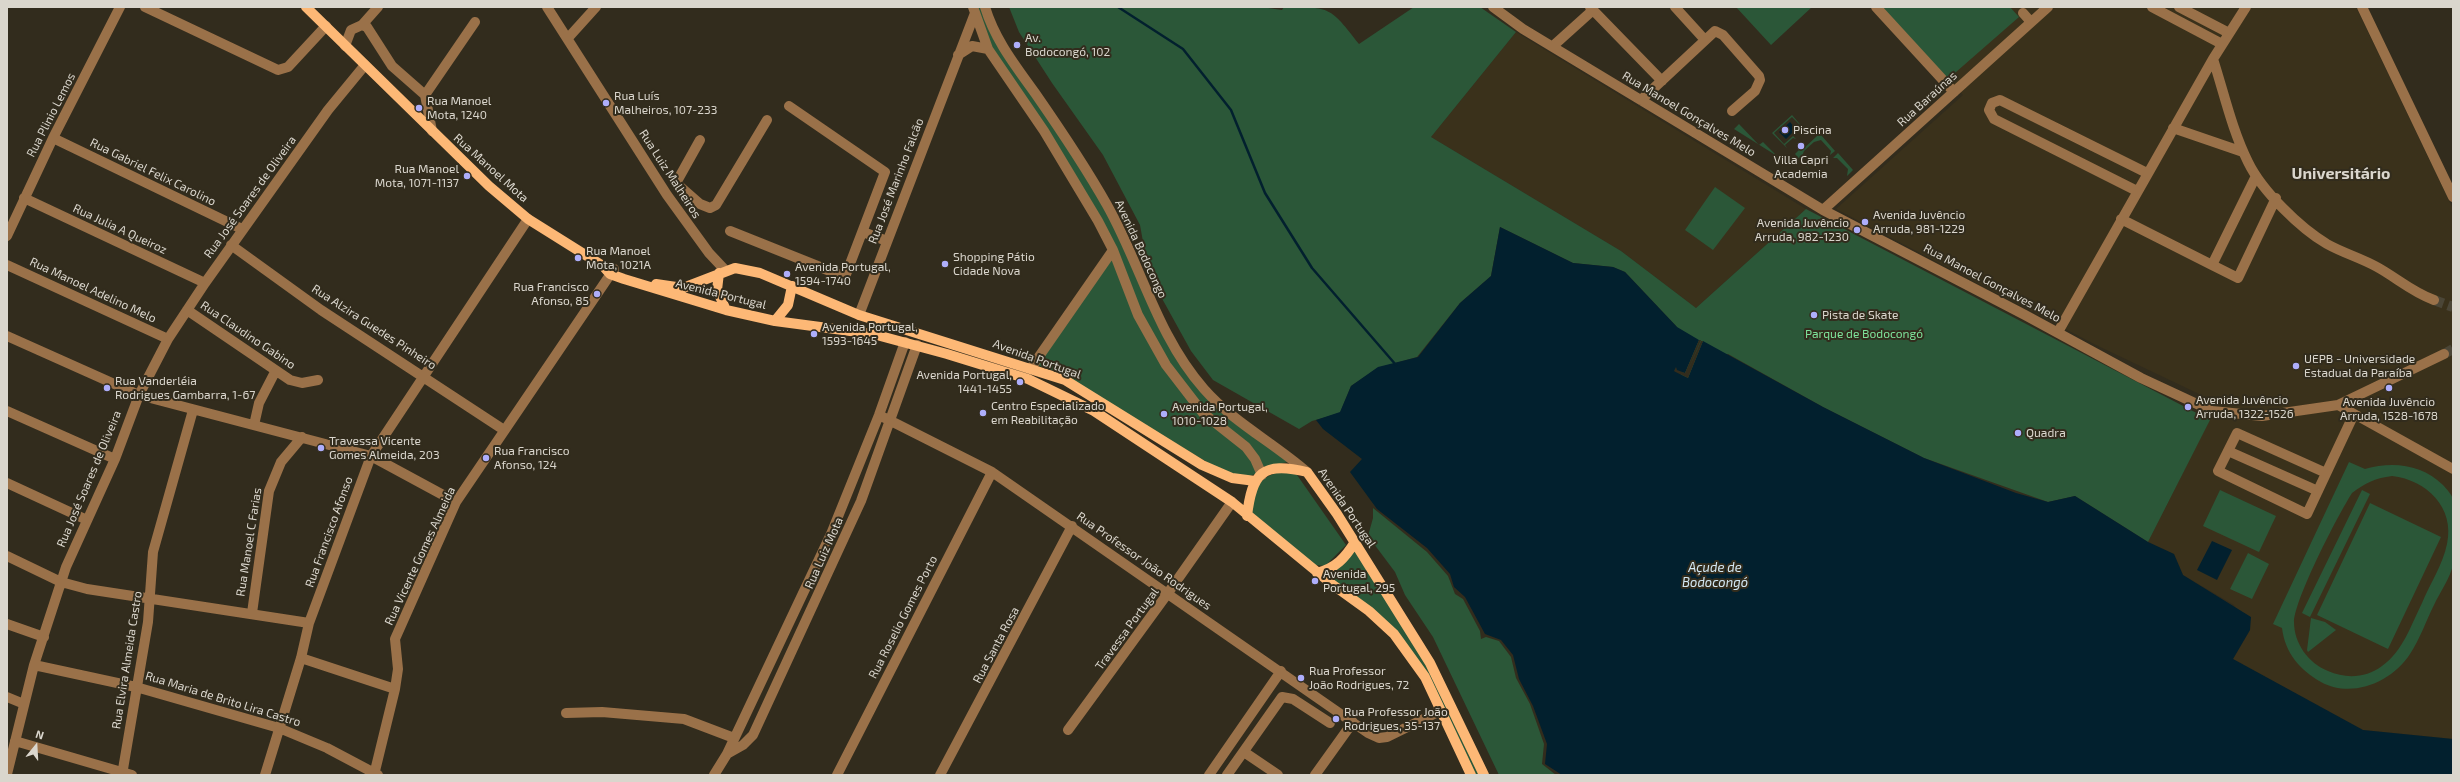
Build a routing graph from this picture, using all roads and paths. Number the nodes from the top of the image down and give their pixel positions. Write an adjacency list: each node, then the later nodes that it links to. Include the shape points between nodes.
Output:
1 (120, 7): 42 (street, Rua Plinio Lemos)
2 (146, 7): 22 (street, via 278,70 288,67)
3 (378, 7): 21 (street)
4 (547, 7): 24 (street, Rua Luiz Malheiros)
5 (596, 7): 24 (street)
6 (985, 7): 99 (street, Avenida Bodocongo, via 1009,59 1067,140 1108,206 1169,337 1187,368 1223,407 1286,453)
7 (1493, 7): 28 (street, Rua Manoel Gonçalves Melo)
8 (1675, 7): 25 (street)
9 (1876, 7): 34 (street)
10 (2048, 7): 20 (street, Rua Baraúnas)
11 (2152, 7): 26 (street)
12 (2179, 7): 23 (street)
13 (2246, 7): 23 (street)
14 (2362, 7): 50 (street)
15 (308, 8): 22 (main road, Rua Manoel Mota)
16 (1592, 9): 28 (street); 33 (street)
17 (974, 10): 29 (street); 30 (street, Rua José Marinho Falcão)
18 (2023, 13): 20 (street)
19 (475, 22): 35 (street)
20 (2031, 22): 34 (street, Rua Baraúnas)
21 (362, 25): 27 (street, via 351,30); 35 (street, via 372,32 384,57 392,66)
22 (326, 26): 27 (main road, Rua Manoel Mota)
23 (2229, 33): 26 (street)
24 (568, 38): 49 (street, Rua Luiz Malheiros)
25 (1705, 40): 33 (street); 38 (street, via 1712,33 1719,32 1759,76 1755,91)
26 (2222, 44): 31 (street)
27 (345, 46): 32 (main road, Rua Manoel Mota)
28 (1553, 46): 36 (street, Rua Manoel Gonçalves Melo)
29 (988, 49): 30 (street, via 972,46); 62 (street, via 1044,131 1098,221)
30 (957, 56): 60 (street, Rua José Marinho Falcão)
31 (2213, 59): 40 (street); 44 (street)
32 (365, 65): 41 (main road, Rua Manoel Mota); 56 (street, Rua José Soares de Oliveira, via 328,110)
33 (1662, 81): 36 (street)
34 (1954, 92): 53 (street, Rua Baraúnas)
35 (425, 95): 41 (street)
36 (1641, 100): 53 (street, Rua Manoel Gonçalves Melo)
37 (789, 106): 58 (street, via 885,172)
38 (1732, 111)
39 (767, 120): 47 (street, via 716,205 710,208 700,204)
40 (2173, 128): 44 (street); 45 (street)
41 (432, 131): 54 (main road, Rua Manoel Mota)
42 (53, 138): 51 (street, Rua Plinio Lemos); 56 (street, Rua Gabriel Felix Carolino)
43 (700, 140): 47 (street)
44 (2243, 152): 46 (street)
45 (2148, 173): 48 (street); 48 (street, via 2000,100 1994,101 1990,107 1989,114 1994,119)
46 (2256, 176): 52 (street); 64 (street)
47 (676, 183): 49 (street)
48 (2137, 191): 55 (street)
49 (667, 196): 66 (street, Rua Luiz Malheiros)
50 (2453, 197)
51 (24, 198): 59 (street, Rua Plinio Lemos); 67 (street, Rua Julia A Queiroz)
52 (2276, 198): 64 (street, via 2238,278); 69 (street, via 2305,227 2328,244 2378,267 2411,290)
53 (1823, 210): 74 (street, Rua Manoel Gonçalves Melo)
54 (528, 219): 65 (main road, Rua Manoel Mota); 82 (street, Rua Francisco Afonso)
55 (2121, 219): 64 (street); 74 (street)
56 (242, 229): 61 (street, Rua José Soares de Oliveira)
57 (730, 231): 58 (street, via 845,277)
58 (862, 232): 60 (street)
59 (7, 236)
60 (887, 241): 72 (street, Rua José Marinho Falcão)
61 (231, 245): 67 (street, Rua José Soares de Oliveira); 82 (street, Rua Alzira Guedes Pinheiro, via 321,310)
62 (1112, 250): 80 (street); 101 (street, via 1138,315 1166,365 1203,413 1246,447 1255,459)
63 (7, 265): 76 (street, Rua Manoel Adelino Melo)
64 (2212, 265)
65 (609, 270): 66 (main road, Avenida Portugal, via 666,287 683,288); 71 (main road, Avenida Portugal, via 658,291); 92 (street, Rua Vicente Gomes Almeida)
66 (722, 271): 68 (main road, Avenida Portugal, via 744,269); 71 (main road, via 717,290)
67 (205, 283): 70 (street, Rua José Soares de Oliveira)
68 (792, 286): 72 (main road, Avenida Portugal); 73 (main road, via 788,305)
69 (2434, 300)
70 (187, 310): 76 (street, Rua José Soares de Oliveira); 81 (street, Rua Claudino Gabino)
71 (726, 310): 73 (main road, Avenida Portugal)
72 (859, 315): 80 (main road, Avenida Portugal)
73 (775, 320): 77 (main road, Avenida Portugal, via 873,334)
74 (2058, 332): 85 (street, Rua Manoel Gonçalves Melo, via 2161,389 2212,411 2262,416)
75 (7, 336): 84 (street)
76 (168, 339): 84 (street, Rua José Soares de Oliveira)
77 (905, 342): 78 (main road, Avenida Portugal); 89 (street, Rua Luiz Mota)
78 (917, 344): 90 (street, Rua Luiz Mota); 105 (main road, Avenida Portugal, via 1028,379 1076,401)
79 (2444, 354): 85 (street, Rua Manoel Gonçalves Melo)
80 (1032, 368): 101 (main road, Avenida Portugal, via 1078,387 1202,465 1232,478)
81 (275, 372): 83 (street, Rua Claudino Gabino, via 296,383); 91 (street, via 263,394)
82 (423, 374): 92 (street, Rua Alzira Guedes Pinheiro); 95 (street, Rua Francisco Afonso)
83 (318, 380)
84 (139, 395): 86 (street); 96 (street, Rua José Soares de Oliveira)
85 (2338, 405): 88 (street)
86 (193, 410): 91 (street); 114 (street, Rua Elvira Almeida Castro, via 153,552)
87 (7, 411): 96 (street)
88 (2354, 414): 97 (street); 100 (street)
89 (879, 415): 90 (street, Rua Professor João Rodrigues); 132 (street, Rua Luiz Mota, via 831,534)
90 (890, 420): 98 (street, Rua Professor João Rodrigues); 135 (street, Rua Luiz Mota, via 846,537 761,720 753,735 743,745)
91 (254, 425): 93 (street)
92 (504, 430): 104 (street, Rua Vicente Gomes Almeida)
93 (302, 438): 95 (street); 115 (street, Rua Manoel C Farias, via 281,462 269,491)
94 (2228, 451): 100 (street, via 2237,433); 103 (street); 103 (street, via 2218,471 2307,514)
95 (370, 456): 104 (street); 116 (street, Rua Francisco Afonso)
96 (115, 459): 107 (street, Rua José Soares de Oliveira)
97 (2453, 469)
98 (992, 472): 108 (street, Rua Professor João Rodrigues); 142 (street, Rua Roselio Gomes Porto)
99 (1307, 472): 101 (main road, Avenida Portugal, via 1281,467); 109 (main road, Avenida Portugal)
100 (2326, 473): 103 (street)
101 (1258, 478): 106 (main road, via 1249,495)
102 (7, 483): 107 (street)
103 (2318, 491)
104 (456, 502): 123 (street, Rua Vicente Gomes Almeida, via 395,639 398,669)
105 (1232, 502): 106 (main road, Avenida Portugal); 113 (street, Travessa Portugal)
106 (1246, 516): 111 (main road, Avenida Portugal)
107 (87, 520): 112 (street, Rua José Soares de Oliveira, via 75,544)
108 (1072, 526): 113 (street, Rua Professor João Rodrigues); 143 (street, Rua Santa Rosa)
109 (1355, 542): 111 (main road, via 1340,562); 149 (main road, Avenida Portugal, via 1437,675)
110 (7, 556): 112 (street)
111 (1317, 573): 126 (main road, Avenida Portugal, via 1369,611 1394,634 1425,677)
112 (62, 582): 114 (street); 118 (street, Rua José Soares de Oliveira)
113 (1168, 593): 121 (street, Rua Professor João Rodrigues); 131 (street, Travessa Portugal)
114 (151, 600): 115 (street); 122 (street, Rua Elvira Almeida Castro)
115 (252, 612): 116 (street)
116 (309, 623): 119 (street, Rua Francisco Afonso)
117 (7, 624): 118 (street)
118 (44, 637): 120 (street, Rua José Soares de Oliveira)
119 (301, 658): 123 (street); 130 (street, Rua Francisco Afonso)
120 (34, 665): 122 (street, Rua Maria de Brito Lira Castro); 125 (street, Rua José Soares de Oliveira)
121 (1281, 671): 128 (street, Rua Professor João Rodrigues); 144 (street)
122 (136, 687): 130 (street, Rua Maria de Brito Lira Castro); 137 (street, Rua Elvira Almeida Castro)
123 (395, 689): 138 (street, Rua Vicente Gomes Almeida)
124 (7, 697): 125 (street)
125 (24, 704): 133 (street, Rua José Soares de Oliveira)
126 (1440, 711): 128 (street, Rua Professor João Rodrigues, via 1387,738 1373,736); 148 (main road, Avenida Portugal)
127 (566, 714): 132 (street, via 602,712 684,719)
128 (1353, 722): 147 (street)
129 (1330, 723): 134 (street, via 1293,699 1282,697)
130 (279, 728): 138 (street, Rua Maria de Brito Lira Castro, via 327,748); 140 (street, Rua Francisco Afonso)
131 (1068, 730)
132 (734, 738): 135 (street, Rua Luiz Mota)
133 (15, 741): 136 (street, Rua José Soares de Oliveira); 137 (street)
134 (1244, 752): 145 (street); 146 (street)
135 (727, 754): 141 (street, Rua Luiz Mota)
136 (7, 773)
137 (122, 774): 139 (street)
138 (375, 774)
139 (132, 775)
140 (266, 775)
141 (714, 775)
142 (837, 775)
143 (940, 775)
144 (1208, 775)
145 (1227, 775)
146 (1278, 775)
147 (1315, 775)
148 (1471, 775)
149 (1484, 775)

